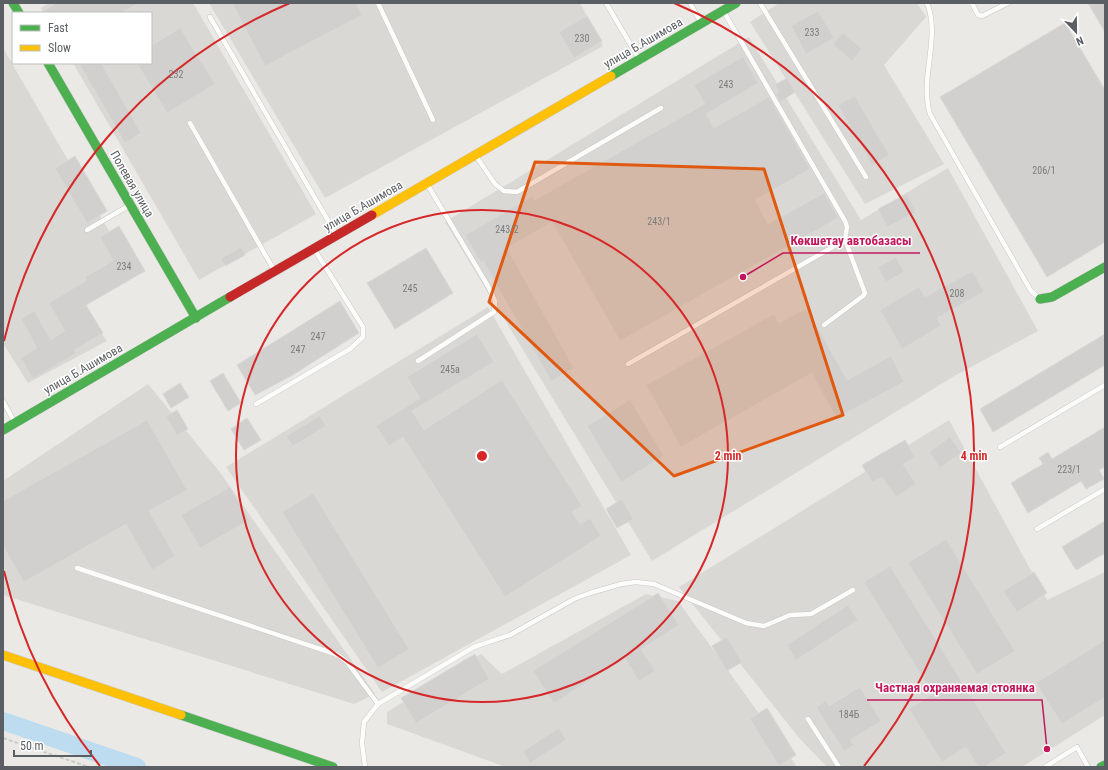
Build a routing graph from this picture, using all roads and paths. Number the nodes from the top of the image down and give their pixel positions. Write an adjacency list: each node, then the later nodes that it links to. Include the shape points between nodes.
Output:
1 (13, 3): 11 (street)
2 (378, 3): 17 (lane)
3 (606, 3): 14 (lane)
4 (690, 3): 13 (lane)
5 (736, 3): 10 (street, улица Б.Ашимова)
6 (760, 3): 20 (lane)
7 (927, 3): 29 (lane, via 931,19 927,87 930,114 1031,291)
8 (972, 3): 9 (lane, via 978,15 982,16)
9 (1008, 3)
10 (724, 10): 13 (street, улица Б.Ашимова); 25 (lane, via 845,221)
11 (18, 12)
12 (210, 18): 24 (lane)
13 (701, 23): 14 (street, улица Б.Ашимова)
14 (639, 59): 19 (street, улица Б.Ашимова)
15 (49, 64): 22 (street, Полевая улица)
16 (661, 108): 19 (lane, via 517,192 504,191 495,184)
17 (434, 120)
18 (190, 123): 28 (lane)
19 (475, 155): 21 (street, улица Б.Ашимова)
20 (866, 176)
21 (427, 183): 24 (street, улица Б.Ашимова); 32 (lane, via 495,301 494,312)
22 (130, 205): 23 (lane); 30 (street, Полевая улица)
23 (87, 230)
24 (337, 236): 26 (street, улица Б.Ашимова)
25 (845, 240): 31 (lane, via 865,293); 33 (lane)
26 (314, 249): 28 (street, улица Б.Ашимова); 36 (lane, via 363,327 363,337 350,349)
27 (1105, 267): 29 (street, via 1052,297)
28 (275, 272): 30 (street, улица Б.Ашимова)
29 (1040, 299)
30 (196, 318): 37 (street, улица Б.Ашимова)
31 (824, 325)
32 (418, 361)
33 (628, 364)
34 (1105, 384): 39 (lane)
35 (3, 401): 37 (lane)
36 (256, 404)
37 (15, 423): 38 (street, улица Б.Ашимова)
38 (3, 430)
39 (1000, 447)
40 (1105, 489): 41 (lane)
41 (1037, 530)
42 (77, 568): 45 (lane, via 338,656 347,662)
43 (853, 590): 45 (lane, via 811,614 790,615 758,626 654,584 621,584 574,599 510,635 474,647)
44 (3, 655): 50 (street)
45 (378, 704): 51 (lane, via 364,722 362,742)
46 (808, 719): 52 (lane)
47 (3, 738): 49 (path)
48 (1105, 764): 55 (street)
49 (89, 767)
50 (333, 767)
51 (365, 767)
52 (839, 767)
53 (1045, 767): 54 (lane, via 1077,748)
54 (1088, 767)
55 (1101, 767)

